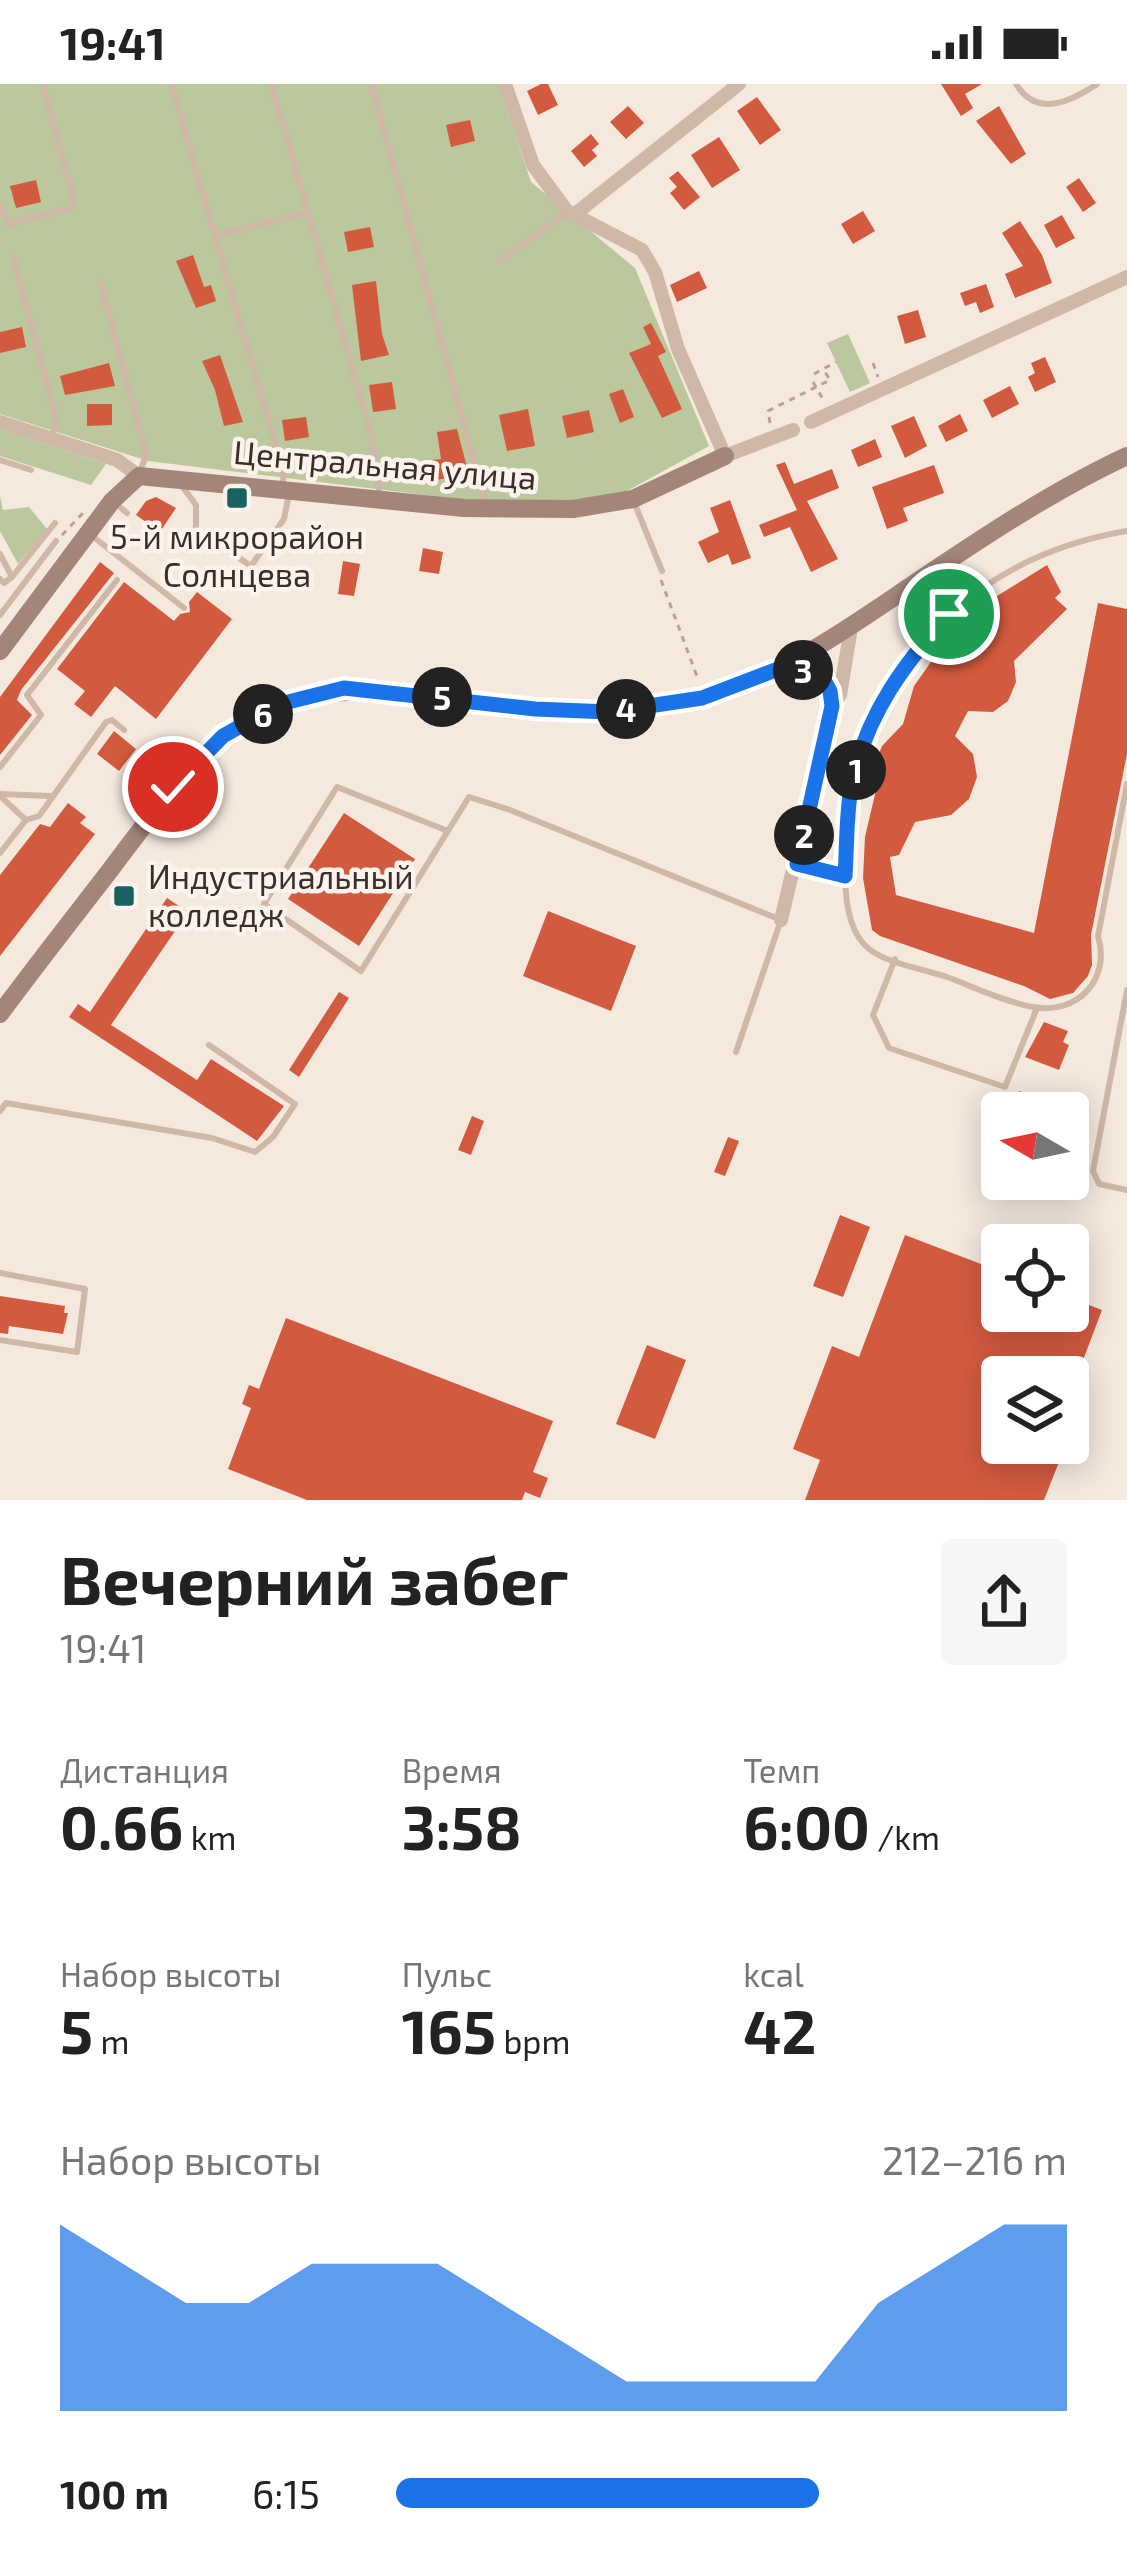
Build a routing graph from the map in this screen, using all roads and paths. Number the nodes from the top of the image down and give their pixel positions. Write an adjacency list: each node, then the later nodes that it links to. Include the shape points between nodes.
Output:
1 (42, 84): 9 (lane, via 71,208 9,224)
2 (171, 84): 12 (lane)
3 (271, 84): 10 (lane)
4 (370, 84): 37 (lane)
5 (506, 84): 11 (street, via 533,165)
6 (739, 84): 11 (street)
7 (1016, 84): 8 (lane, via 1044,106)
8 (1097, 84)
9 (0, 206)
10 (307, 213): 12 (lane); 35 (lane, via 371,435)
11 (571, 213): 14 (lane); 27 (street, via 642,250)
12 (215, 236): 33 (lane)
13 (13, 257): 26 (lane, via 57,423)
14 (501, 260)
15 (1127, 277): 21 (street)
16 (100, 281): 31 (lane, via 146,455)
17 (836, 362): 18 (path)
18 (824, 369): 19 (path); 20 (path, via 830,380)
19 (814, 374)
20 (814, 385): 21 (path); 25 (path, via 768,411)
21 (831, 413): 23 (street)
22 (0, 422): 26 (street)
23 (811, 422)
24 (793, 430): 27 (street, Центральная улица)
25 (772, 431)
26 (50, 438): 31 (street, via 117,460)
27 (724, 456): 34 (street, Центральная улица)
28 (1127, 456): 50 (street, via 977,541)
29 (0, 460): 30 (lane)
30 (31, 470)
31 (139, 476): 32 (street, Центральная улица); 40 (street, via 119,507)
32 (173, 478): 33 (street, Центральная улица); 33 (lane, via 196,505 196,530 251,566 284,519)
33 (286, 490): 35 (street, Центральная улица)
34 (633, 499): 37 (street, Центральная улица, via 573,509); 43 (lane)
35 (380, 500): 37 (street, Центральная улица)
36 (88, 508): 41 (path)
37 (485, 508)
38 (55, 523): 45 (lane)
39 (1127, 531): 64 (lane, via 1090,536 1012,568 949,614 902,666 873,715 852,784)
40 (88, 532): 47 (street); 48 (lane)
41 (56, 541): 46 (lane)
42 (0, 554): 45 (lane)
43 (662, 572): 53 (path)
44 (117, 580): 56 (lane, via 27,694 40,715)
45 (4, 581): 46 (lane)
46 (16, 592): 47 (lane); 49 (lane)
47 (33, 607): 51 (street)
48 (184, 608)
49 (0, 615)
50 (851, 628): 52 (street); 54 (street)
51 (0, 651)
52 (786, 666): 54 (street, via 822,676); 69 (street, via 702,698 609,712 344,688 280,704 223,736 173,787)
53 (698, 679)
54 (832, 706): 63 (street)
55 (124, 730): 59 (lane, via 106,722)
56 (0, 767)
57 (1127, 784): 68 (lane, via 1097,980 1072,1003)
58 (0, 795): 59 (lane); 60 (lane)
59 (50, 796): 60 (lane, via 38,817)
60 (26, 820): 62 (lane)
61 (448, 831): 61 (lane, via 361,971 264,904 337,787); 65 (lane, via 469,797)
62 (0, 853)
63 (797, 864): 64 (lane); 65 (street)
64 (845, 876): 66 (lane, via 861,937)
65 (781, 920): 71 (lane)
66 (895, 959): 68 (lane); 68 (lane, via 873,1015 889,1048 1005,1087)
67 (1127, 990): 73 (lane, via 1093,1171 1099,1184)
68 (1036, 1008)
69 (0, 1014)
70 (209, 1045): 72 (lane, via 295,1104 255,1152 6,1103)
71 (736, 1052)
72 (0, 1111)
73 (1127, 1190)
74 (0, 1273): 75 (lane, via 85,1289 77,1352)
75 (0, 1340)

